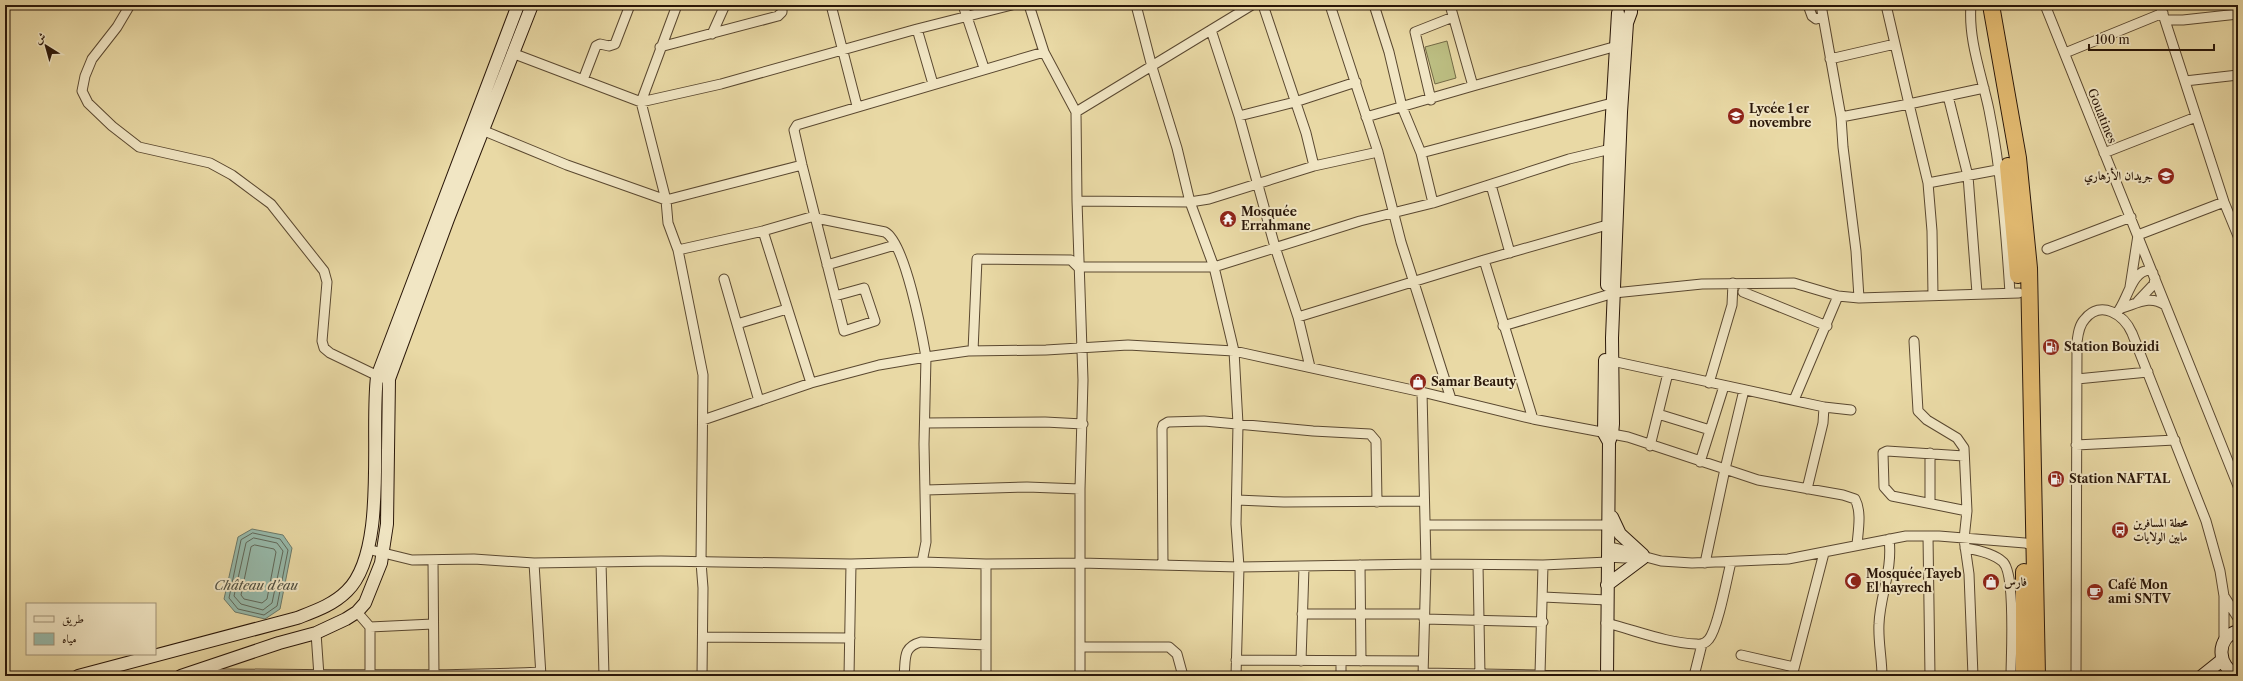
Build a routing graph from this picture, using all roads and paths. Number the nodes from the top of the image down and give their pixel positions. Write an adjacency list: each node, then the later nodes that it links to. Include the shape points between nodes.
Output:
1 (130, 5): 129 (street, via 92,60 85,76 82,91 88,103 139,147 210,163 232,175 271,204 324,271 328,282 322,341 324,348)
2 (518, 5): 129 (main road)
3 (532, 5): 39 (main road)
4 (630, 5): 45 (street, via 615,44 596,46)
5 (677, 5): 36 (street)
6 (725, 5): 33 (street)
7 (782, 5): 33 (street, via 782,12 778,16)
8 (831, 5): 37 (street)
9 (963, 5): 28 (street)
10 (1012, 5): 28 (street)
11 (1029, 5): 38 (street)
12 (1136, 5): 42 (street)
13 (1252, 5): 32 (street)
14 (1264, 5): 54 (street)
15 (1330, 5): 47 (street)
16 (1450, 5): 29 (street)
17 (1808, 5): 30 (street, via 1812,16 1816,19)
18 (1821, 5): 30 (street)
19 (1886, 5): 34 (street)
20 (1971, 5): 50 (street, via 1973,38)
21 (1981, 5): 105 (highway, via 2004,128 2018,265)
22 (1991, 5): 172 (highway, via 2024,206 2029,268)
23 (2044, 5): 40 (street, Gouatines)
24 (1376, 6): 58 (street)
25 (1628, 8): 35 (main road); 65 (main road)
26 (2163, 13): 27 (street, via 2183,20); 40 (street); 46 (street)
27 (2238, 14)
28 (966, 16): 31 (street); 43 (street)
29 (1453, 17): 49 (street); 52 (street, via 1415,32)
30 (1823, 17): 41 (street)
31 (917, 29): 37 (street); 48 (street)
32 (1211, 30): 42 (street); 60 (street)
33 (712, 34): 36 (street)
34 (1895, 44): 41 (street); 56 (street)
35 (1617, 46): 49 (street); 55 (main road)
36 (660, 47): 53 (street)
37 (842, 50): 53 (street, via 721,84); 57 (street)
38 (1044, 52): 43 (street); 59 (street)
39 (512, 53): 45 (street); 64 (main road)
40 (2065, 53): 68 (street, Gouatines)
41 (1830, 58): 62 (street)
42 (1152, 67): 59 (street); 78 (street, via 1177,148)
43 (984, 68): 48 (street)
44 (2238, 75): 46 (street)
45 (583, 80): 53 (street)
46 (2185, 80): 63 (street)
47 (1356, 82): 54 (street); 61 (street)
48 (933, 84): 57 (street)
49 (1473, 86): 52 (street)
50 (1984, 88): 51 (street); 71 (street)
51 (1948, 96): 56 (street); 72 (street)
52 (1431, 100): 58 (street)
53 (641, 102): 76 (street)
54 (1295, 102): 60 (street); 70 (street)
55 (1612, 103): 65 (main road); 67 (street)
56 (1910, 104): 62 (street); 74 (street)
57 (857, 106): 69 (street, via 797,125 794,130)
58 (1402, 107): 61 (street); 67 (street)
59 (1076, 112): 77 (street)
60 (1239, 116): 73 (street)
61 (1366, 117): 66 (street)
62 (1841, 117): 110 (street)
63 (2196, 117): 68 (street); 79 (street)
64 (482, 130): 76 (street, via 567,165); 130 (main road)
65 (1615, 148): 75 (street); 84 (main road); 106 (main road)
66 (1378, 152): 70 (street); 81 (street)
67 (1421, 153): 80 (street)
68 (2104, 153): 83 (street, Gouatines)
69 (802, 164): 76 (street); 82 (street)
70 (1314, 166): 73 (street)
71 (1997, 170): 72 (street); 105 (street)
72 (1968, 176): 74 (street); 104 (street)
73 (1257, 183): 78 (street, via 1209,199); 89 (street)
74 (1928, 183): 107 (street)
75 (1490, 185): 80 (street); 92 (street)
76 (666, 200): 91 (street, via 668,223)
77 (1076, 201): 78 (street); 96 (street)
78 (1190, 202): 95 (street)
79 (2224, 202): 86 (street); 87 (street)
80 (1434, 203): 81 (street)
81 (1392, 211): 89 (street); 99 (street)
82 (816, 217): 85 (street); 88 (street, via 885,232); 94 (street)
83 (2131, 217): 86 (street, Gouatines); 90 (street)
84 (1607, 225): 92 (street); 106 (main road)
85 (763, 230): 91 (street); 114 (street)
86 (2138, 235): 97 (street, Gouatines); 102 (street)
87 (2238, 236)
88 (895, 245): 94 (street); 124 (street, via 908,279)
89 (1275, 247): 95 (street); 116 (street)
90 (2047, 249)
91 (678, 250): 144 (street, via 703,375)
92 (1510, 253): 93 (street)
93 (1484, 260): 99 (street); 118 (street)
94 (827, 265): 108 (street)
95 (1214, 267): 96 (street); 123 (street)
96 (1078, 268): 121 (street); 122 (street, via 1071,260 977,259)
97 (2154, 275): 102 (street, via 2150,270 2140,273); 111 (street, via 2154,284); 113 (street, Gouatines)
98 (724, 279): 117 (street)
99 (1414, 280): 116 (street); 137 (street)
100 (1733, 283): 101 (street); 106 (street); 112 (street)
101 (1749, 283): 103 (street); 109 (street, via 1794,284)
102 (2130, 287): 115 (street)
103 (1743, 292): 112 (street); 119 (street)
104 (1977, 293): 105 (street); 107 (street)
105 (2014, 293): 172 (highway)
106 (1610, 294): 118 (street); 125 (main road); 149 (main road)
107 (1933, 295): 110 (street)
108 (835, 296): 108 (street, via 844,331 875,321 864,288)
109 (1838, 296): 110 (street); 119 (street)
110 (1859, 298)
111 (2136, 303): 113 (street, via 2149,299); 115 (street)
112 (1732, 305): 133 (street)
113 (2165, 305): 157 (street, Gouatines)
114 (787, 309): 117 (street); 132 (street)
115 (2119, 311): 127 (street, via 2128,323); 131 (street, via 2092,312 2084,319 2077,342)
116 (1298, 317): 126 (street)
117 (737, 324): 139 (street)
118 (1503, 326): 143 (street)
119 (1827, 326): 138 (street)
120 (1914, 341): 154 (street, via 1918,411 1927,420 1957,438 1964,448)
121 (1082, 348): 122 (street); 123 (street, via 1128,345); 146 (street)
122 (973, 351): 124 (street)
123 (1234, 351): 126 (street); 147 (street)
124 (926, 357): 132 (street, via 879,365); 145 (street)
125 (1612, 360): 128 (street); 149 (main road)
126 (1310, 367): 136 (street)
127 (2148, 372): 131 (street); 150 (street)
128 (1668, 373): 133 (street); 142 (street)
129 (377, 377): 130 (street); 174 (main road, via 374,511)
130 (389, 379): 176 (main road, via 387,524)
131 (2077, 379): 151 (street)
132 (811, 382): 139 (street)
133 (1709, 383): 134 (street)
134 (1724, 386): 135 (street); 148 (street)
135 (1744, 390): 138 (street); 156 (street)
136 (1422, 392): 137 (street); 162 (street)
137 (1451, 399): 143 (street)
138 (1794, 400): 140 (street)
139 (759, 401): 144 (street)
140 (1824, 407): 141 (street); 159 (street, via 1823,423)
141 (1851, 410)
142 (1658, 414): 148 (street); 152 (street)
143 (1533, 419): 149 (street)
144 (703, 420): 181 (street)
145 (925, 423): 146 (street); 160 (street)
146 (1083, 424): 158 (street)
147 (1238, 424): 161 (street); 164 (street, via 1370,434 1376,441); 190 (street, via 1168,422 1163,425)
148 (1710, 430): 155 (street)
149 (1608, 436): 152 (street); 163 (main road)
150 (2175, 440): 151 (street); 197 (street, via 2206,522 2220,571)
151 (2076, 445): 254 (street)
152 (1650, 446): 155 (street)
153 (1930, 453): 154 (street); 165 (street); 165 (street, via 1890,450 1883,454 1884,487 1887,492 1892,496)
154 (1964, 456): 166 (street)
155 (1700, 462): 156 (street)
156 (1725, 470): 159 (street, via 1758,480); 186 (street)
157 (2238, 486)
158 (1080, 489): 160 (street, via 1026,487); 185 (street)
159 (1807, 489): 173 (street, via 1855,499)
160 (926, 490): 182 (street, via 926,542)
161 (1238, 500): 164 (street); 195 (street, via 1236,524)
162 (1423, 501): 164 (street); 167 (street)
163 (1608, 501): 168 (main road); 178 (main road, via 1616,529)
164 (1377, 502)
165 (1930, 503): 166 (street)
166 (1967, 511): 171 (street)
167 (1425, 525): 168 (street); 189 (street)
168 (1609, 525): 177 (main road)
169 (1928, 536): 170 (street); 171 (street); 249 (street)
170 (1889, 539): 173 (street); 248 (street, via 1890,559 1879,623)
171 (1964, 544): 172 (street); 250 (street, via 1970,574); 251 (street, via 2002,562 2009,573)
172 (2030, 544): 252 (highway); 253 (highway)
173 (1857, 545): 175 (street)
174 (367, 549): 176 (street); 232 (main road, via 362,569 348,590 322,608 297,618)
175 (1824, 553): 183 (street, via 1788,559); 226 (street)
176 (383, 554): 179 (street); 200 (main road, via 374,585)
177 (1608, 555): 178 (street); 194 (street); 196 (main road)
178 (1644, 556): 186 (street, via 1680,563); 196 (main road)
179 (432, 561): 184 (street, via 474,559); 208 (street)
180 (601, 562): 181 (street); 184 (street); 236 (street)
181 (701, 562): 187 (street); 212 (street)
182 (922, 562): 187 (street); 188 (street)
183 (1731, 562): 186 (street); 215 (street, via 1715,626 1709,639)
184 (534, 563): 228 (street)
185 (1080, 563): 188 (street); 190 (street); 217 (street)
186 (1705, 563)
187 (851, 564): 213 (street)
188 (986, 564): 216 (street)
189 (1426, 564): 191 (street); 192 (street); 203 (street)
190 (1163, 565): 195 (street)
191 (1360, 565): 193 (street); 202 (street)
192 (1478, 565): 194 (street); 205 (street)
193 (1304, 566): 195 (street); 201 (street)
194 (1543, 566): 198 (street)
195 (1239, 567): 219 (street)
196 (1607, 585): 199 (main road)
197 (2224, 596): 204 (street); 214 (street)
198 (1543, 598): 199 (street); 206 (street)
199 (1607, 600): 207 (main road)
200 (357, 612): 209 (street); 211 (main road)
201 (1302, 614): 202 (street); 220 (street)
202 (1362, 614): 203 (street); 221 (street)
203 (1424, 617): 205 (street); 222 (street)
204 (2238, 618)
205 (1480, 620): 206 (street); 231 (street)
206 (1543, 622): 230 (street)
207 (1606, 623): 215 (street, via 1676,641); 246 (main road)
208 (433, 624): 209 (street); 235 (street)
209 (370, 627): 227 (street)
210 (2238, 631): 214 (main road)
211 (316, 633): 225 (main road, via 278,643); 234 (street)
212 (703, 637): 213 (street); 237 (street)
213 (850, 638): 238 (street)
214 (2224, 641): 224 (main road, via 2222,647)
215 (1702, 644): 247 (street)
216 (986, 645): 239 (street, via 921,642 911,645 907,650); 240 (street)
217 (1080, 647): 241 (street); 242 (street, via 1169,647 1177,654)
218 (1741, 655): 226 (street)
219 (1236, 660): 220 (street); 243 (street)
220 (1301, 661): 223 (street)
221 (1361, 661): 222 (street); 223 (street)
222 (1422, 661): 229 (street)
223 (1340, 662): 244 (street)
224 (2228, 670): 255 (main road)
225 (215, 672): 233 (main road); 234 (street)
226 (1793, 672)
227 (370, 673): 234 (street); 235 (street)
228 (541, 674): 235 (street)
229 (1423, 674): 231 (street)
230 (1540, 674): 231 (street); 245 (street)
231 (1480, 675)
232 (78, 676)
233 (181, 676)
234 (319, 676)
235 (434, 676)
236 (604, 676)
237 (702, 676)
238 (849, 676)
239 (904, 676)
240 (986, 676)
241 (1080, 676)
242 (1183, 676)
243 (1236, 676)
244 (1341, 676)
245 (1597, 676)
246 (1607, 676)
247 (1694, 676)
248 (1882, 676)
249 (1930, 676)
250 (1973, 676)
251 (2011, 676)
252 (2024, 676)
253 (2038, 676)
254 (2076, 676)
255 (2202, 676)

